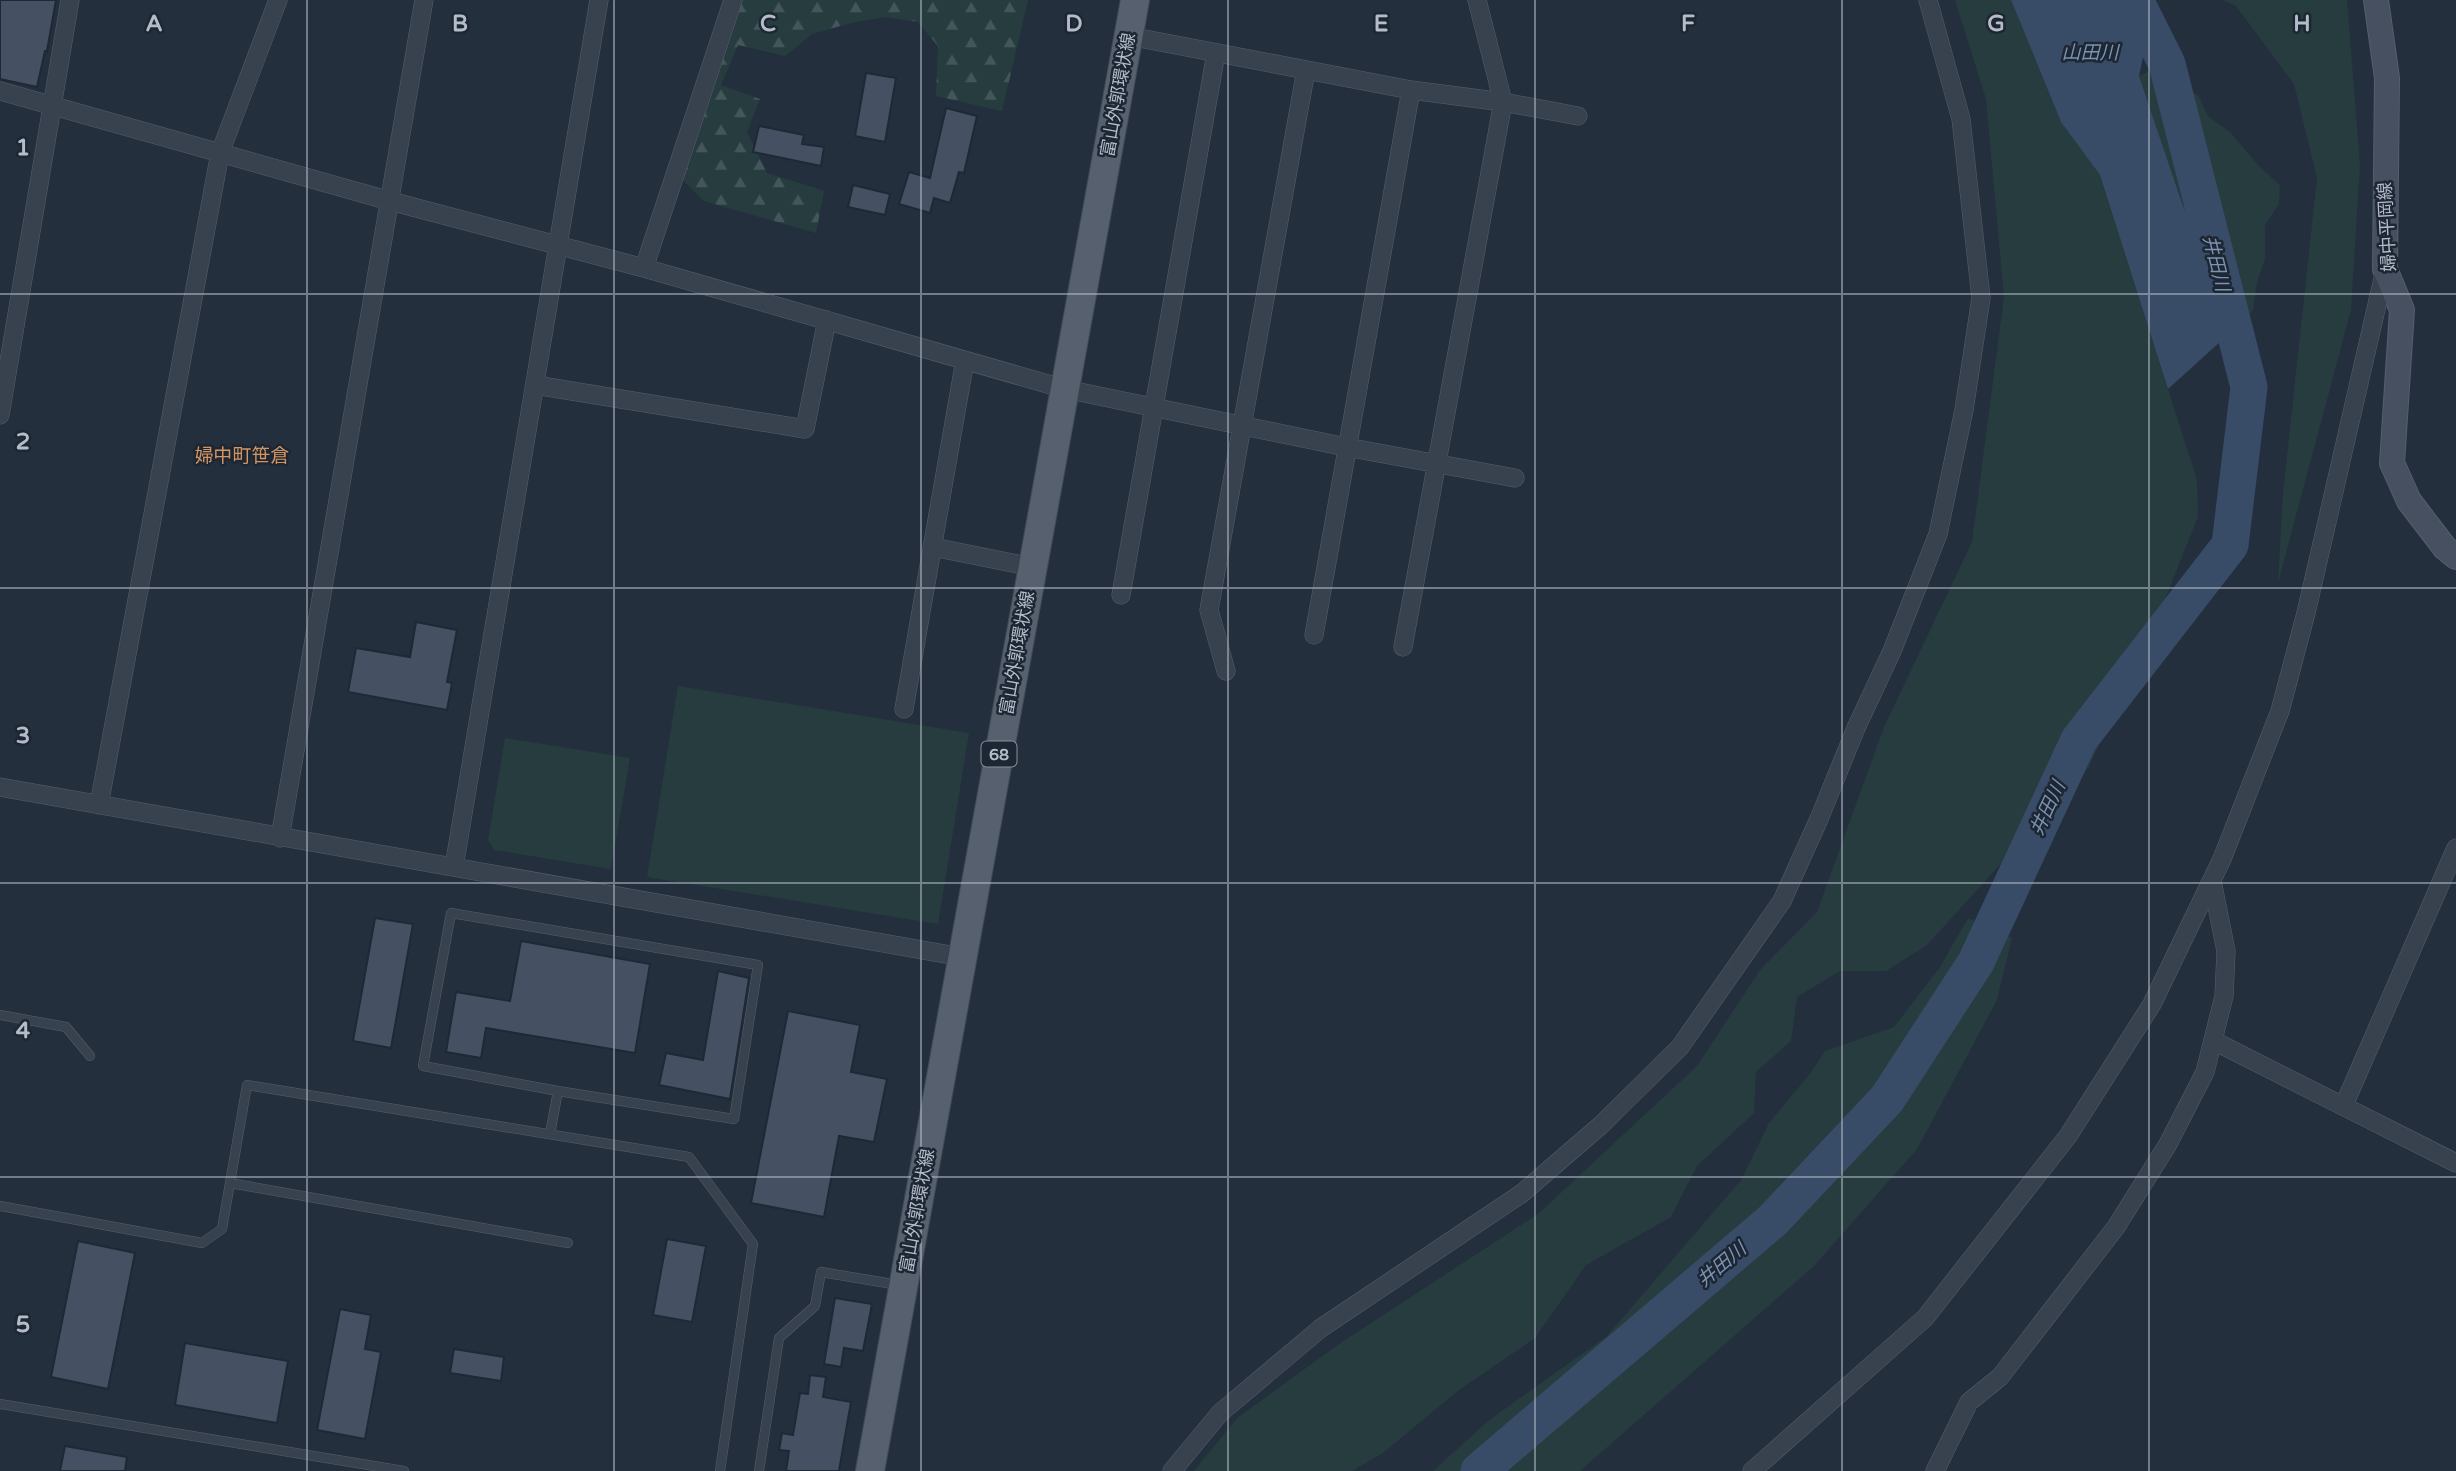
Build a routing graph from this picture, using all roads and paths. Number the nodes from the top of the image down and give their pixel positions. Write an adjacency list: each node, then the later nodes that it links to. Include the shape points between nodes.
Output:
1 (70, 0): 16 (street)
2 (278, 0): 18 (street)
3 (424, 0): 19 (street)
4 (599, 0): 20 (street)
5 (733, 0): 21 (street)
6 (1135, 0): 10 (main road, 富山外郭環状線 / 68)
7 (1477, 0): 15 (street)
8 (1928, 0): 64 (street, via 1961,119 1981,298 1964,410 1938,534 1782,901 1680,1047 1601,1125 1521,1194 1321,1328 1220,1413)
9 (2376, 0): 22 (main road, 婦中平岡線, via 2387,78)
10 (1129, 36): 11 (street); 26 (main road, 富山外郭環状線 / 68)
11 (1216, 53): 12 (street); 27 (street)
12 (1306, 70): 13 (street); 29 (street)
13 (1411, 90): 15 (street); 30 (street)
14 (0, 91): 16 (street)
15 (1503, 102): 17 (street); 31 (street)
16 (54, 105): 18 (street); 28 (street)
17 (1578, 116)
18 (220, 153): 19 (street); 42 (street)
19 (390, 201): 20 (street); 43 (street)
20 (559, 245): 21 (street); 25 (street)
21 (644, 268): 23 (street)
22 (2385, 269): 34 (main road, 婦中平岡線, via 2402,310 2392,463 2409,501); 46 (street, via 2280,711)
23 (827, 320): 24 (street); 25 (street, via 805,429)
24 (965, 360): 26 (street); 33 (street)
25 (535, 385): 45 (street)
26 (1066, 389): 27 (street); 35 (main road, 富山外郭環状線 / 68)
27 (1154, 407): 29 (street); 36 (street)
28 (0, 415)
29 (1244, 426): 30 (street); 39 (street, via 1209,610)
30 (1346, 447): 31 (street); 37 (street)
31 (1435, 464): 32 (street); 38 (street)
32 (1515, 478)
33 (933, 547): 35 (street); 40 (street)
34 (2456, 557)
35 (1032, 567): 47 (main road, 富山外郭環状線 / 68)
36 (1121, 595)
37 (1314, 635)
38 (1403, 647)
39 (1226, 671)
40 (904, 709)
41 (0, 787): 42 (street)
42 (99, 805): 43 (street)
43 (280, 838): 45 (street)
44 (2456, 848): 52 (street)
45 (454, 867): 47 (street)
46 (2212, 881): 49 (street, via 2226,951 2224,996); 65 (street, via 2152,1004 2068,1136 1924,1318)
47 (962, 957): 58 (main road, 富山外郭環状線 / 68)
48 (0, 1015): 50 (lane, via 66,1027)
49 (2214, 1041): 52 (street); 66 (street, via 2206,1072 2175,1132 2116,1227 2000,1377 1969,1402)
50 (90, 1056)
51 (558, 1091): 51 (lane, via 734,1119 758,965 451,913 423,1066); 53 (lane)
52 (2344, 1105): 54 (street)
53 (550, 1135): 55 (lane, via 247,1085); 61 (lane, via 689,1157 753,1244)
54 (2456, 1163)
55 (230, 1183): 56 (lane, via 222,1229 202,1243); 57 (lane)
56 (0, 1206)
57 (568, 1243)
58 (903, 1285): 62 (lane, via 821,1272 816,1306 779,1338); 63 (main road, 富山外郭環状線 / 68)
59 (0, 1404): 60 (lane)
60 (404, 1471)
61 (720, 1471)
62 (759, 1471)
63 (870, 1471)
64 (1172, 1471)
65 (1752, 1471)
66 (1935, 1471)

